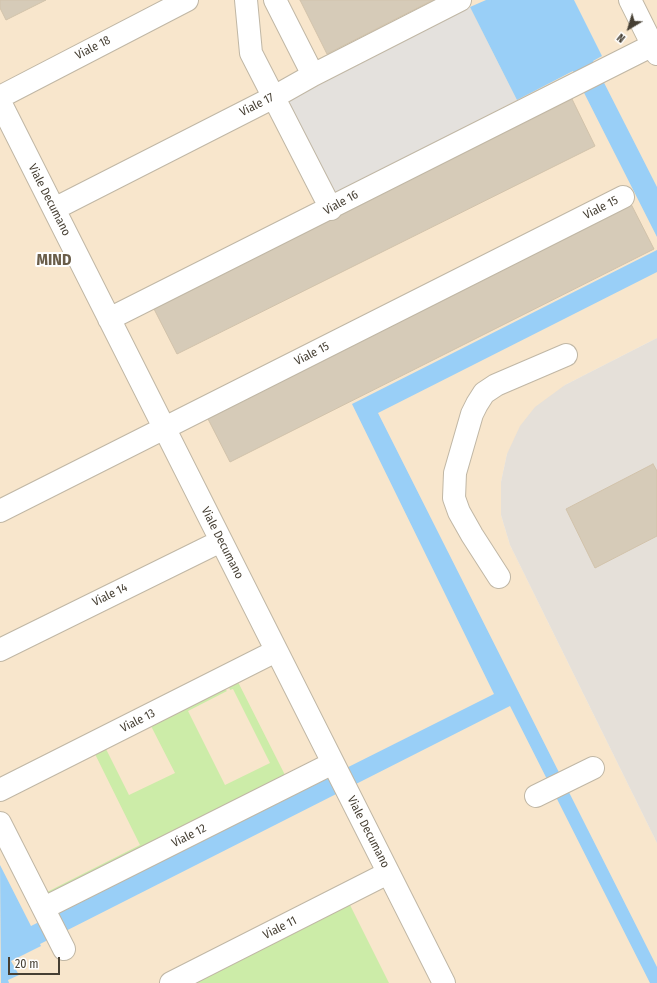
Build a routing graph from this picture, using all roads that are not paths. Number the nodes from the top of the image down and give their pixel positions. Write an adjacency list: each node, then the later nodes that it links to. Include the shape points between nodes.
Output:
1 (187, 0): 8 (lane, Viale 18)
2 (246, 0): 9 (lane, via 251,54)
3 (275, 0): 7 (lane)
4 (460, 0): 7 (lane, Viale 17)
5 (630, 0): 6 (lane)
6 (656, 47): 13 (lane, Viale 16, via 396,173)
7 (313, 75): 9 (lane, Viale 17)
8 (0, 97)
9 (274, 97): 12 (lane, Viale 17); 13 (lane)
10 (0, 102): 12 (lane, Viale Decumano)
11 (623, 197): 16 (lane, Viale 15)
12 (54, 209): 14 (lane, Viale Decumano)
13 (331, 209): 14 (lane, Viale 16)
14 (109, 319): 16 (lane, Viale Decumano)
15 (566, 355): 19 (lane, via 496,385 484,394 472,414 455,473 454,498 472,534)
16 (164, 428): 17 (lane, Viale 15); 18 (lane, Viale Decumano)
17 (0, 511)
18 (221, 540): 20 (lane, Viale 14); 21 (lane, Viale Decumano)
19 (500, 577)
20 (0, 650)
21 (276, 651): 22 (lane, Viale Decumano); 24 (lane, Viale 13)
22 (333, 763): 27 (lane, Viale Decumano); 28 (lane, Viale 12)
23 (593, 768): 25 (lane)
24 (0, 790)
25 (536, 796)
26 (0, 823): 28 (lane)
27 (388, 873): 30 (lane, Viale 11); 31 (lane, Viale Decumano)
28 (44, 908): 29 (lane)
29 (64, 949)
30 (171, 983)
31 (444, 983)

